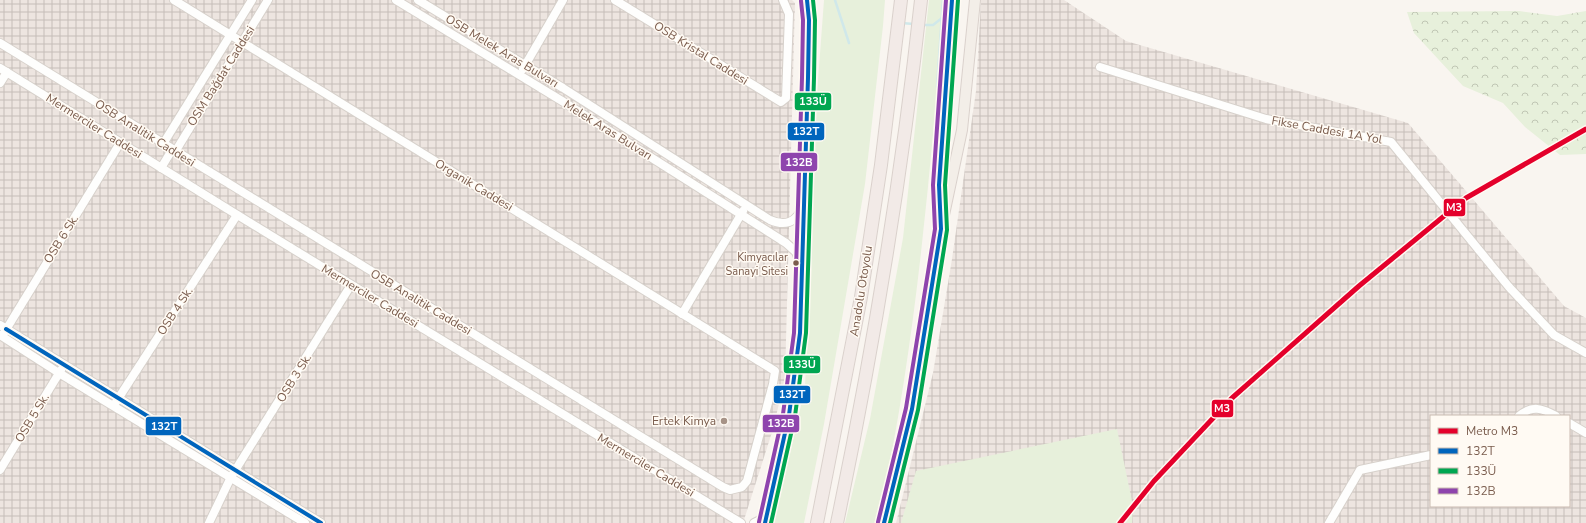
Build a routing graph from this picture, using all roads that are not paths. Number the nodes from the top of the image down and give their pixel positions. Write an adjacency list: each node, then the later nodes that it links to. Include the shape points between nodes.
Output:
1 (174, 0): 16 (street, Organik Caddesi)
2 (252, 0): 16 (street, OSM Bağdat Caddesi)
3 (268, 0): 17 (street, OSM Bağdat Caddesi)
4 (396, 0): 22 (street, Melek Aras Bulvarı)
5 (418, 0): 19 (street, OSB Melek Aras Bulvarı)
6 (563, 0): 19 (street)
7 (615, 0): 8 (street, OSB Kristal Caddesi, via 778,102 786,98 789,14)
8 (782, 0)
9 (809, 0): 15 (main road)
10 (815, 0): 15 (main road)
11 (901, 0): 58 (highway, Anadolu Otoyolu, via 861,297)
12 (921, 0): 59 (highway, Anadolu Otoyolu, via 902,163 885,271)
13 (952, 0): 32 (main road, via 939,185)
14 (975, 0): 32 (main road, via 962,130)
15 (809, 20): 29 (main road)
16 (230, 35): 17 (street, Organik Caddesi); 25 (street, OSM Bağdat Caddesi)
17 (243, 42): 26 (street, OSM Bağdat Caddesi); 35 (street, Organik Caddesi)
18 (0, 43): 25 (street, OSB Analitik Caddesi)
19 (525, 65): 22 (street); 28 (street, OSB Melek Aras Bulvarı)
20 (1100, 66): 38 (street, Fikse Caddesi 1A Yol, via 1266,119 1391,142 1509,286 1554,335)
21 (3, 70): 23 (street); 24 (street, Mermerciler Caddesi)
22 (520, 75): 30 (street, Melek Aras Bulvarı)
23 (0, 83)
24 (120, 143): 27 (street, Mermerciler Caddesi); 36 (street, OSB 6 Sk.)
25 (163, 144): 26 (street, OSB Analitik Caddesi)
26 (173, 151): 27 (street, OSM Bağdat Caddesi); 40 (street, OSB Analitik Caddesi, via 730,490 742,487 747,481)
27 (161, 168): 31 (street, Mermerciler Caddesi)
28 (746, 205): 29 (street, OSB Melek Aras Bulvarı, via 770,220 786,224 799,215); 30 (street)
29 (804, 205): 33 (main road)
30 (741, 214): 33 (street, Melek Aras Bulvarı, via 796,252); 35 (street)
31 (237, 215): 34 (street, Mermerciler Caddesi); 42 (street, OSB 4 Sk.)
32 (941, 230): 60 (main road, via 912,409)
33 (802, 275): 51 (main road, via 796,371 789,415)
34 (351, 285): 50 (street, OSB 3 Sk.); 55 (street, Mermerciler Caddesi)
35 (682, 314): 40 (street, Organik Caddesi)
36 (3, 327): 37 (street, OSB 6 Sk.); 39 (street)
37 (1, 336): 41 (street)
38 (1586, 353)
39 (64, 365): 41 (street, OSB 5 Sk.); 42 (street)
40 (775, 371)
41 (59, 373): 43 (street); 49 (street, OSB 5 Sk.)
42 (118, 398): 43 (street, OSB 4 Sk.); 50 (street)
43 (113, 406): 50 (street)
44 (1520, 415): 45 (street, via 1525,411 1541,408)
45 (1554, 415)
46 (1570, 424): 47 (street)
47 (1586, 433)
48 (1430, 455): 61 (street, via 1360,470)
49 (0, 470)
50 (234, 473): 52 (street, OSB 3 Sk.); 53 (street); 54 (street)
51 (768, 507): 56 (street, via 764,515); 57 (main road)
52 (209, 523)
53 (305, 523)
54 (320, 523)
55 (741, 523)
56 (754, 523)
57 (765, 523)
58 (817, 523)
59 (837, 523)
60 (884, 523)
61 (1329, 523)

